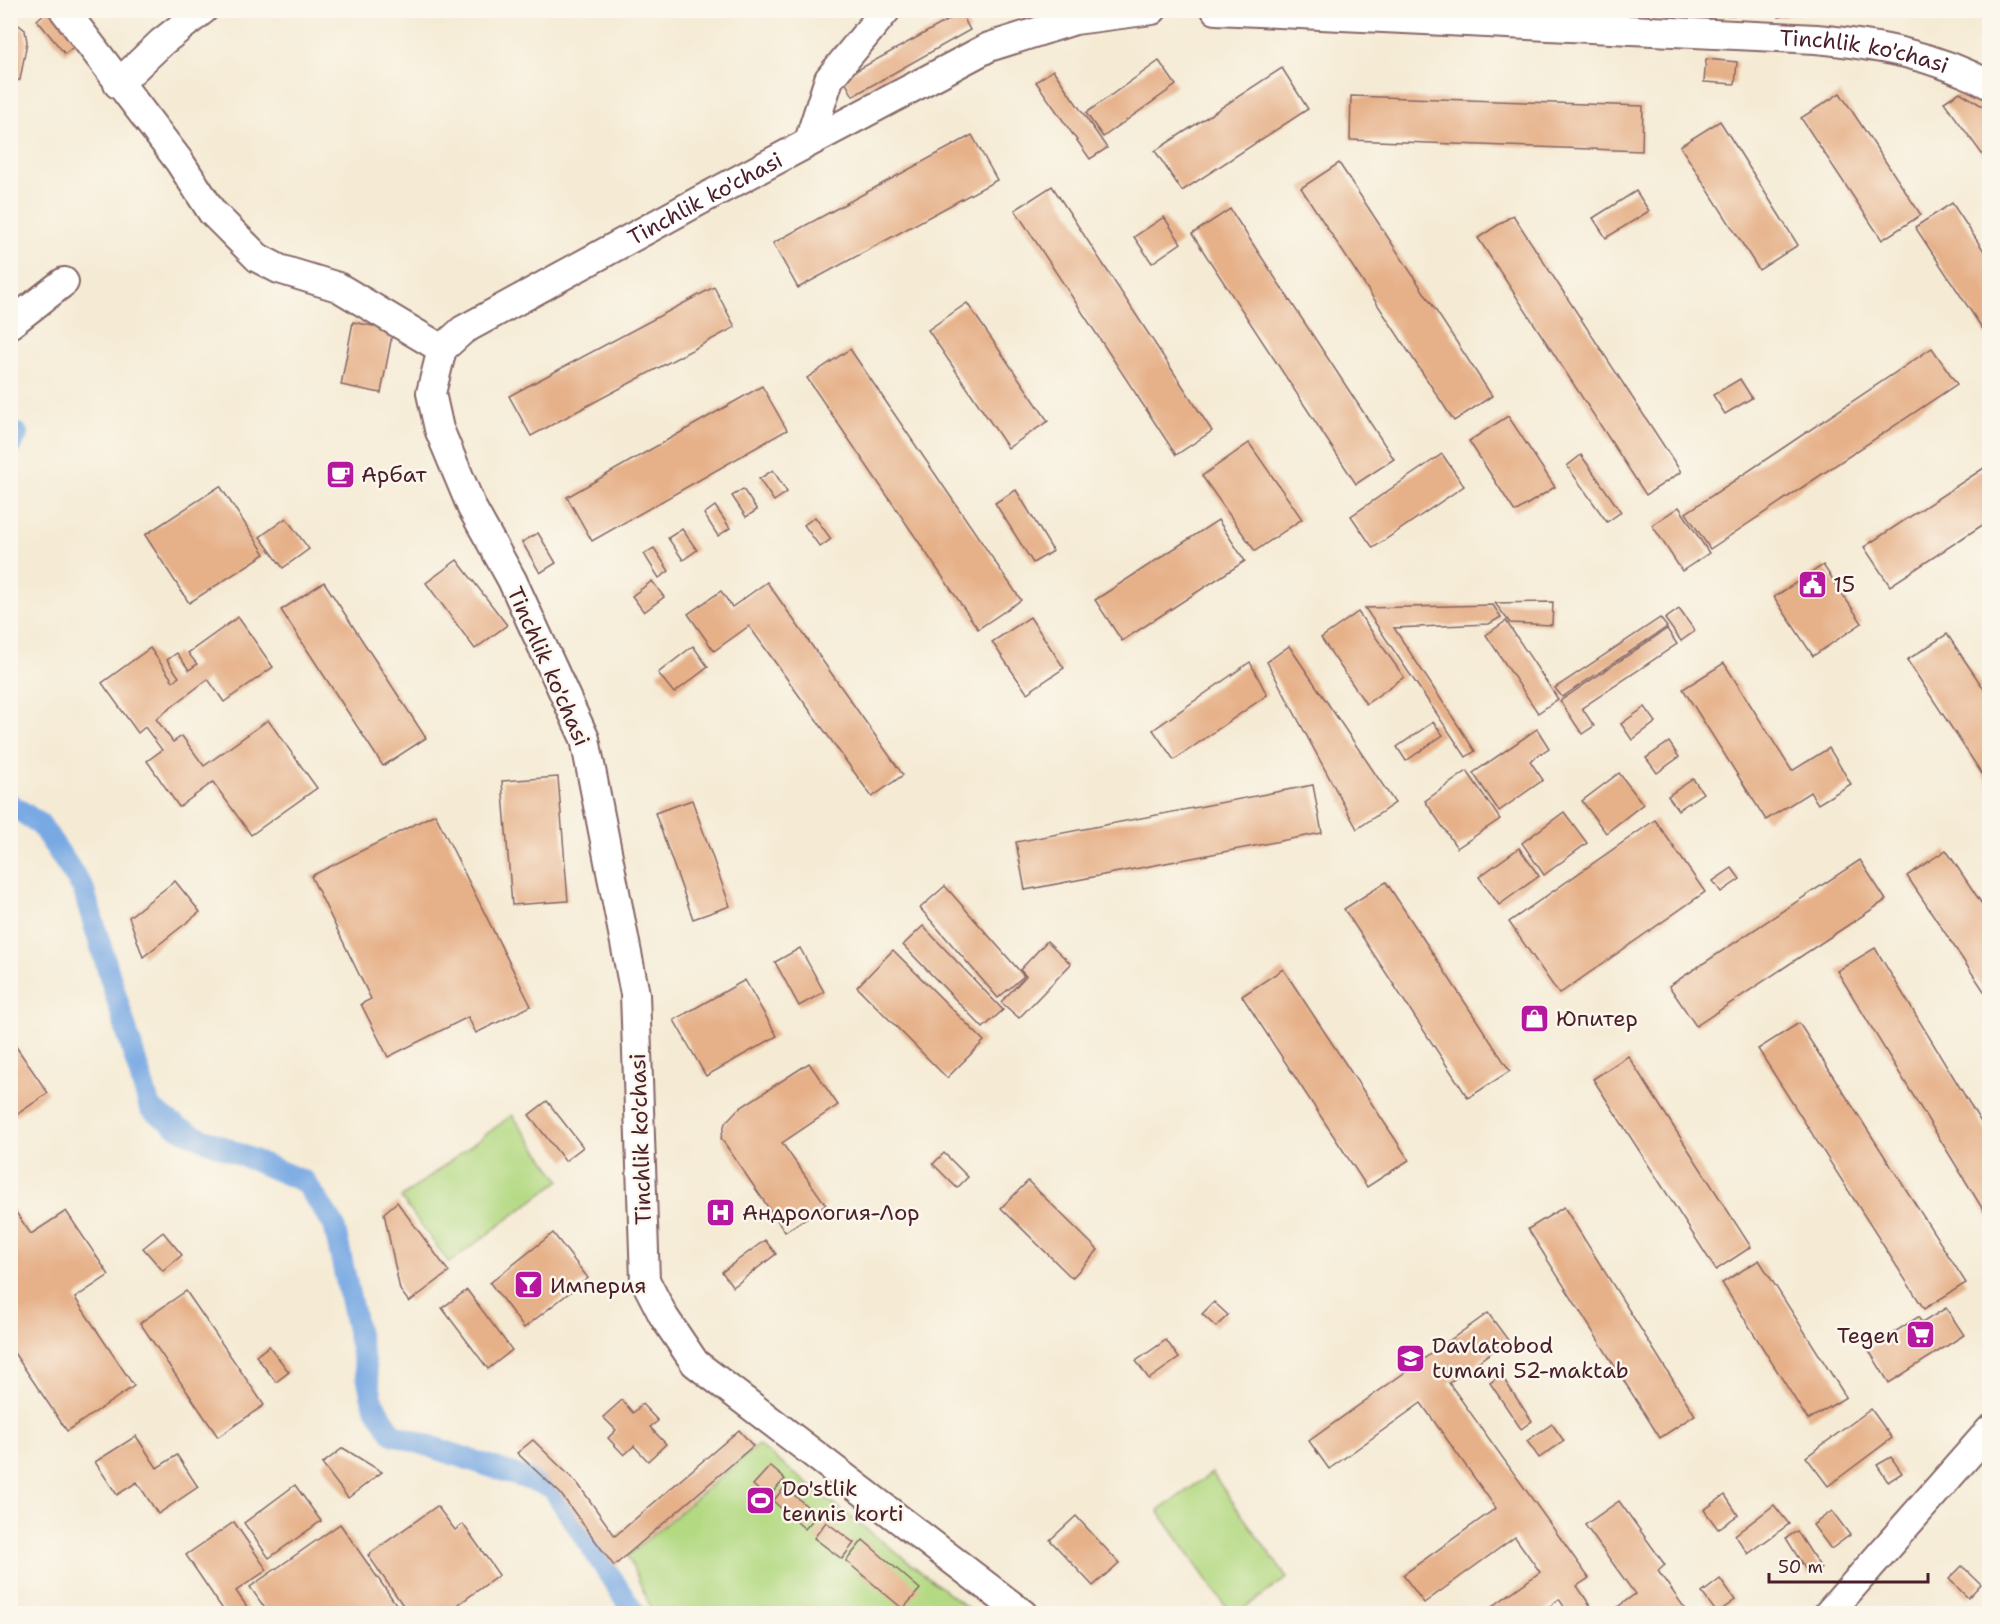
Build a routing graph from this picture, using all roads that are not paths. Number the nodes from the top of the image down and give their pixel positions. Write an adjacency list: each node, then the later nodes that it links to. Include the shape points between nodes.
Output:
1 (64, 10): 7 (street)
2 (203, 10): 7 (street)
3 (886, 10): 9 (street, via 829,79)
4 (1152, 10): 9 (street, Tinchlik ko'chasi, via 1075,20 989,47)
5 (1216, 10): 6 (street, Tinchlik ko'chasi)
6 (1554, 18): 8 (street, Tinchlik ko'chasi, via 1872,45 1943,63)
7 (118, 84): 12 (street, via 179,161 212,212 258,258 279,269 338,287)
8 (1989, 85)
9 (809, 141): 12 (street, Tinchlik ko'chasi, via 463,330)
10 (64, 282): 11 (street)
11 (10, 324)
12 (442, 349): 14 (street, Tinchlik ko'chasi, via 431,393 439,429 472,508 512,580 585,740 634,994 645,1280 695,1364)
13 (1989, 1430): 15 (street)
14 (1023, 1614)
15 (1828, 1614)

